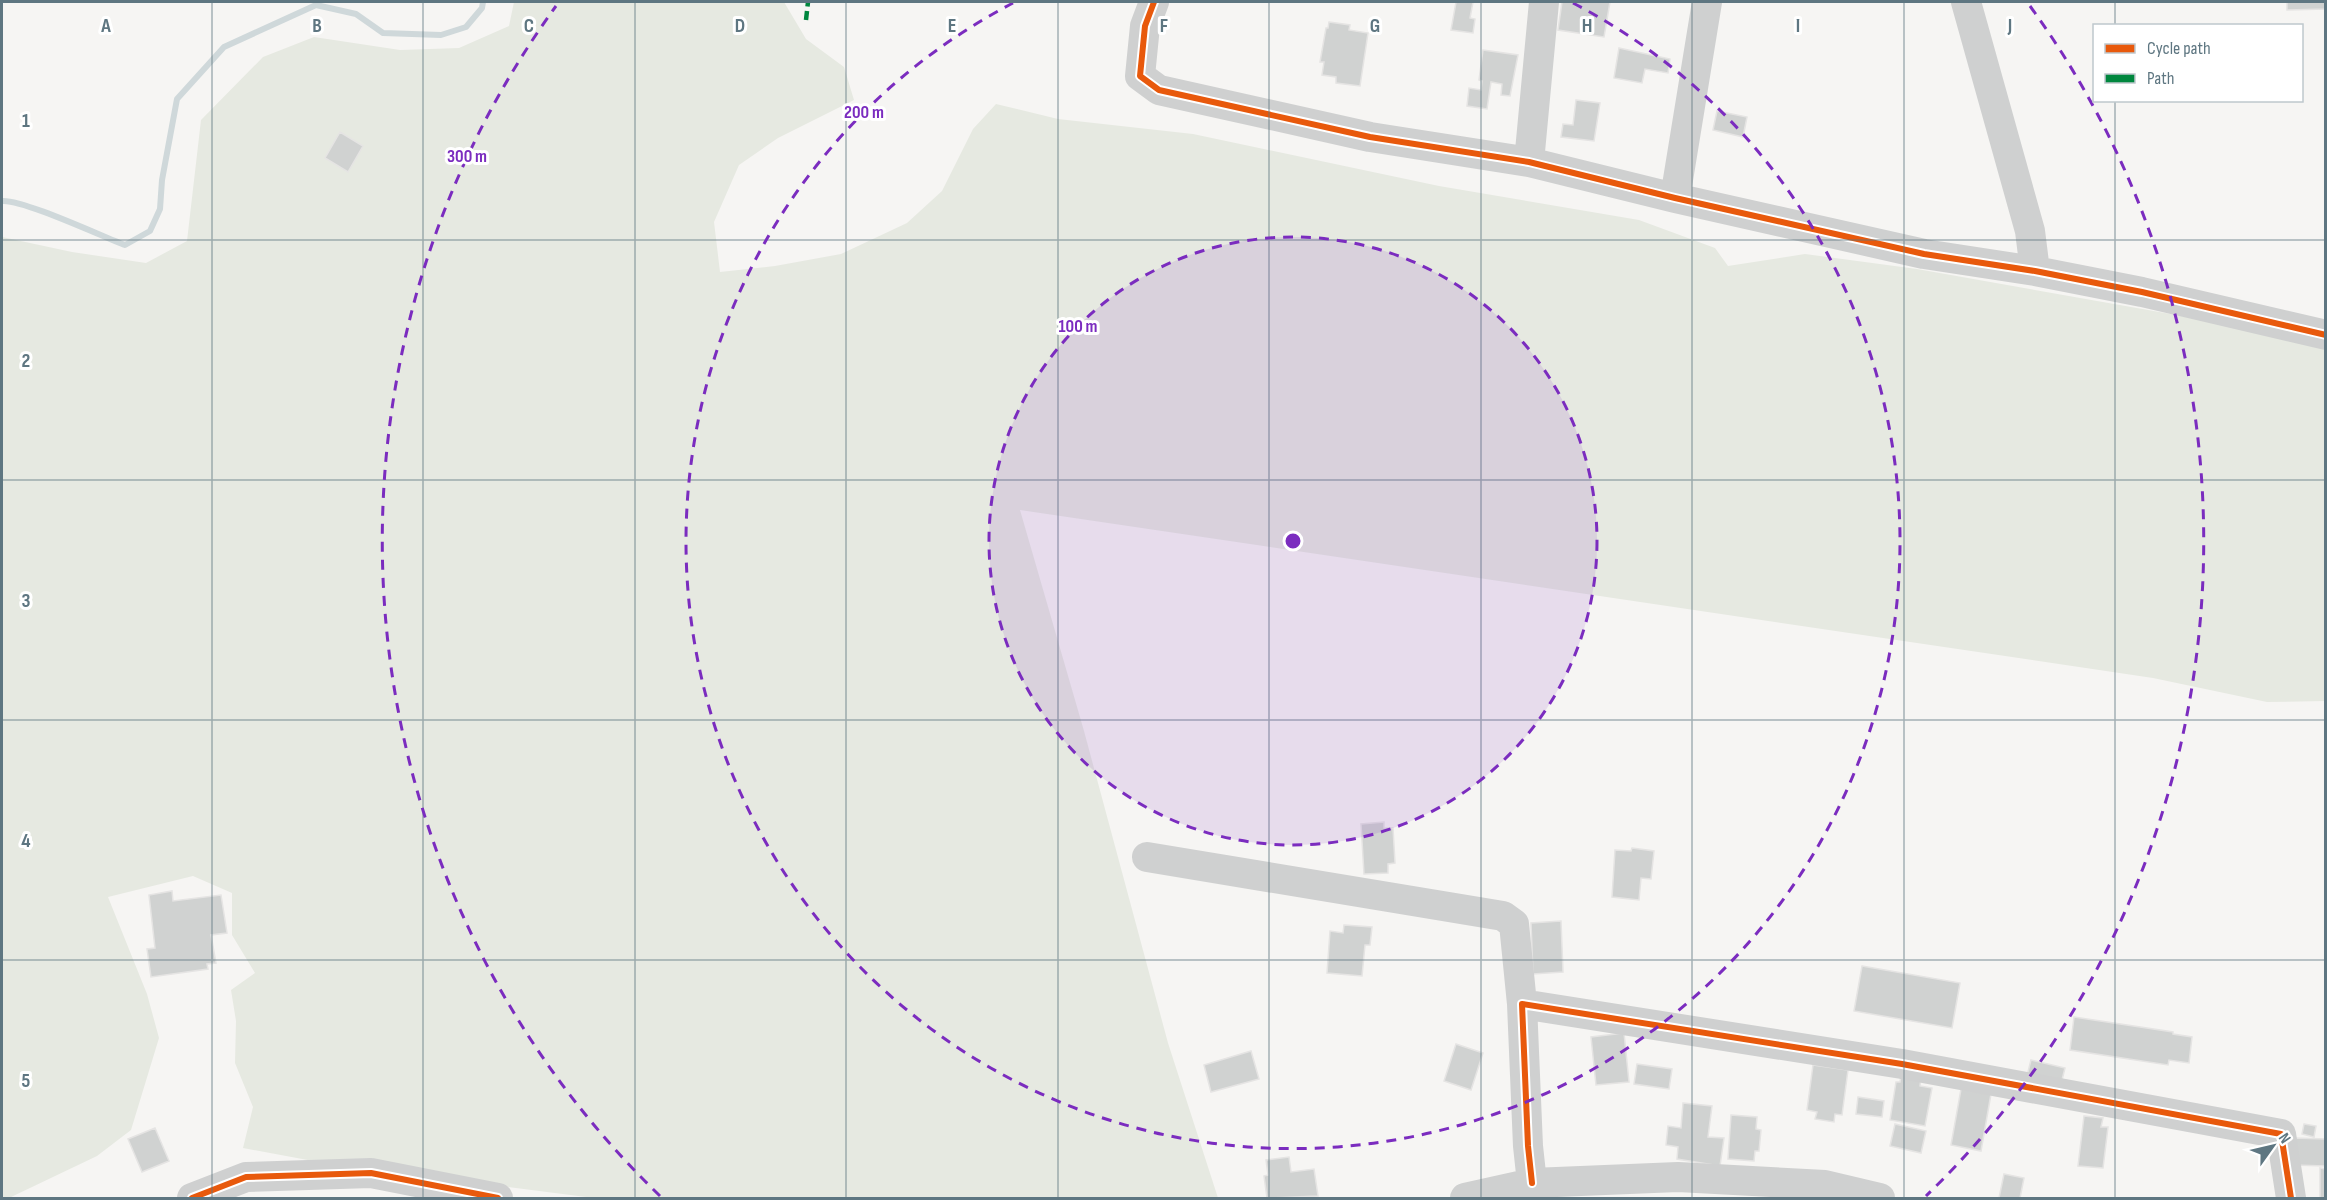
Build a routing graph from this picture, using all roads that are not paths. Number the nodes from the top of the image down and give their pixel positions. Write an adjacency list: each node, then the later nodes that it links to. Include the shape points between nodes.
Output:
1 (1154, 2): 5 (street, via 1145,26 1140,76 1159,90 1370,136)
2 (1544, 2): 5 (street)
3 (1707, 2): 6 (street)
4 (1966, 2): 7 (street, via 2030,231)
5 (1529, 162): 6 (street)
6 (1675, 198): 7 (street, via 1924,254)
7 (2035, 271): 8 (street)
8 (2325, 334)
9 (1147, 857): 10 (street, via 1503,916 1514,924)
10 (1522, 1004): 11 (street); 16 (street, via 1902,1064 2282,1134)
11 (1532, 1184): 14 (street); 15 (street, via 1678,1177 1825,1185)
12 (192, 1198): 13 (street, via 246,1177 371,1173)
13 (498, 1198)
14 (1465, 1198)
15 (1880, 1198)
16 (2291, 1198)

